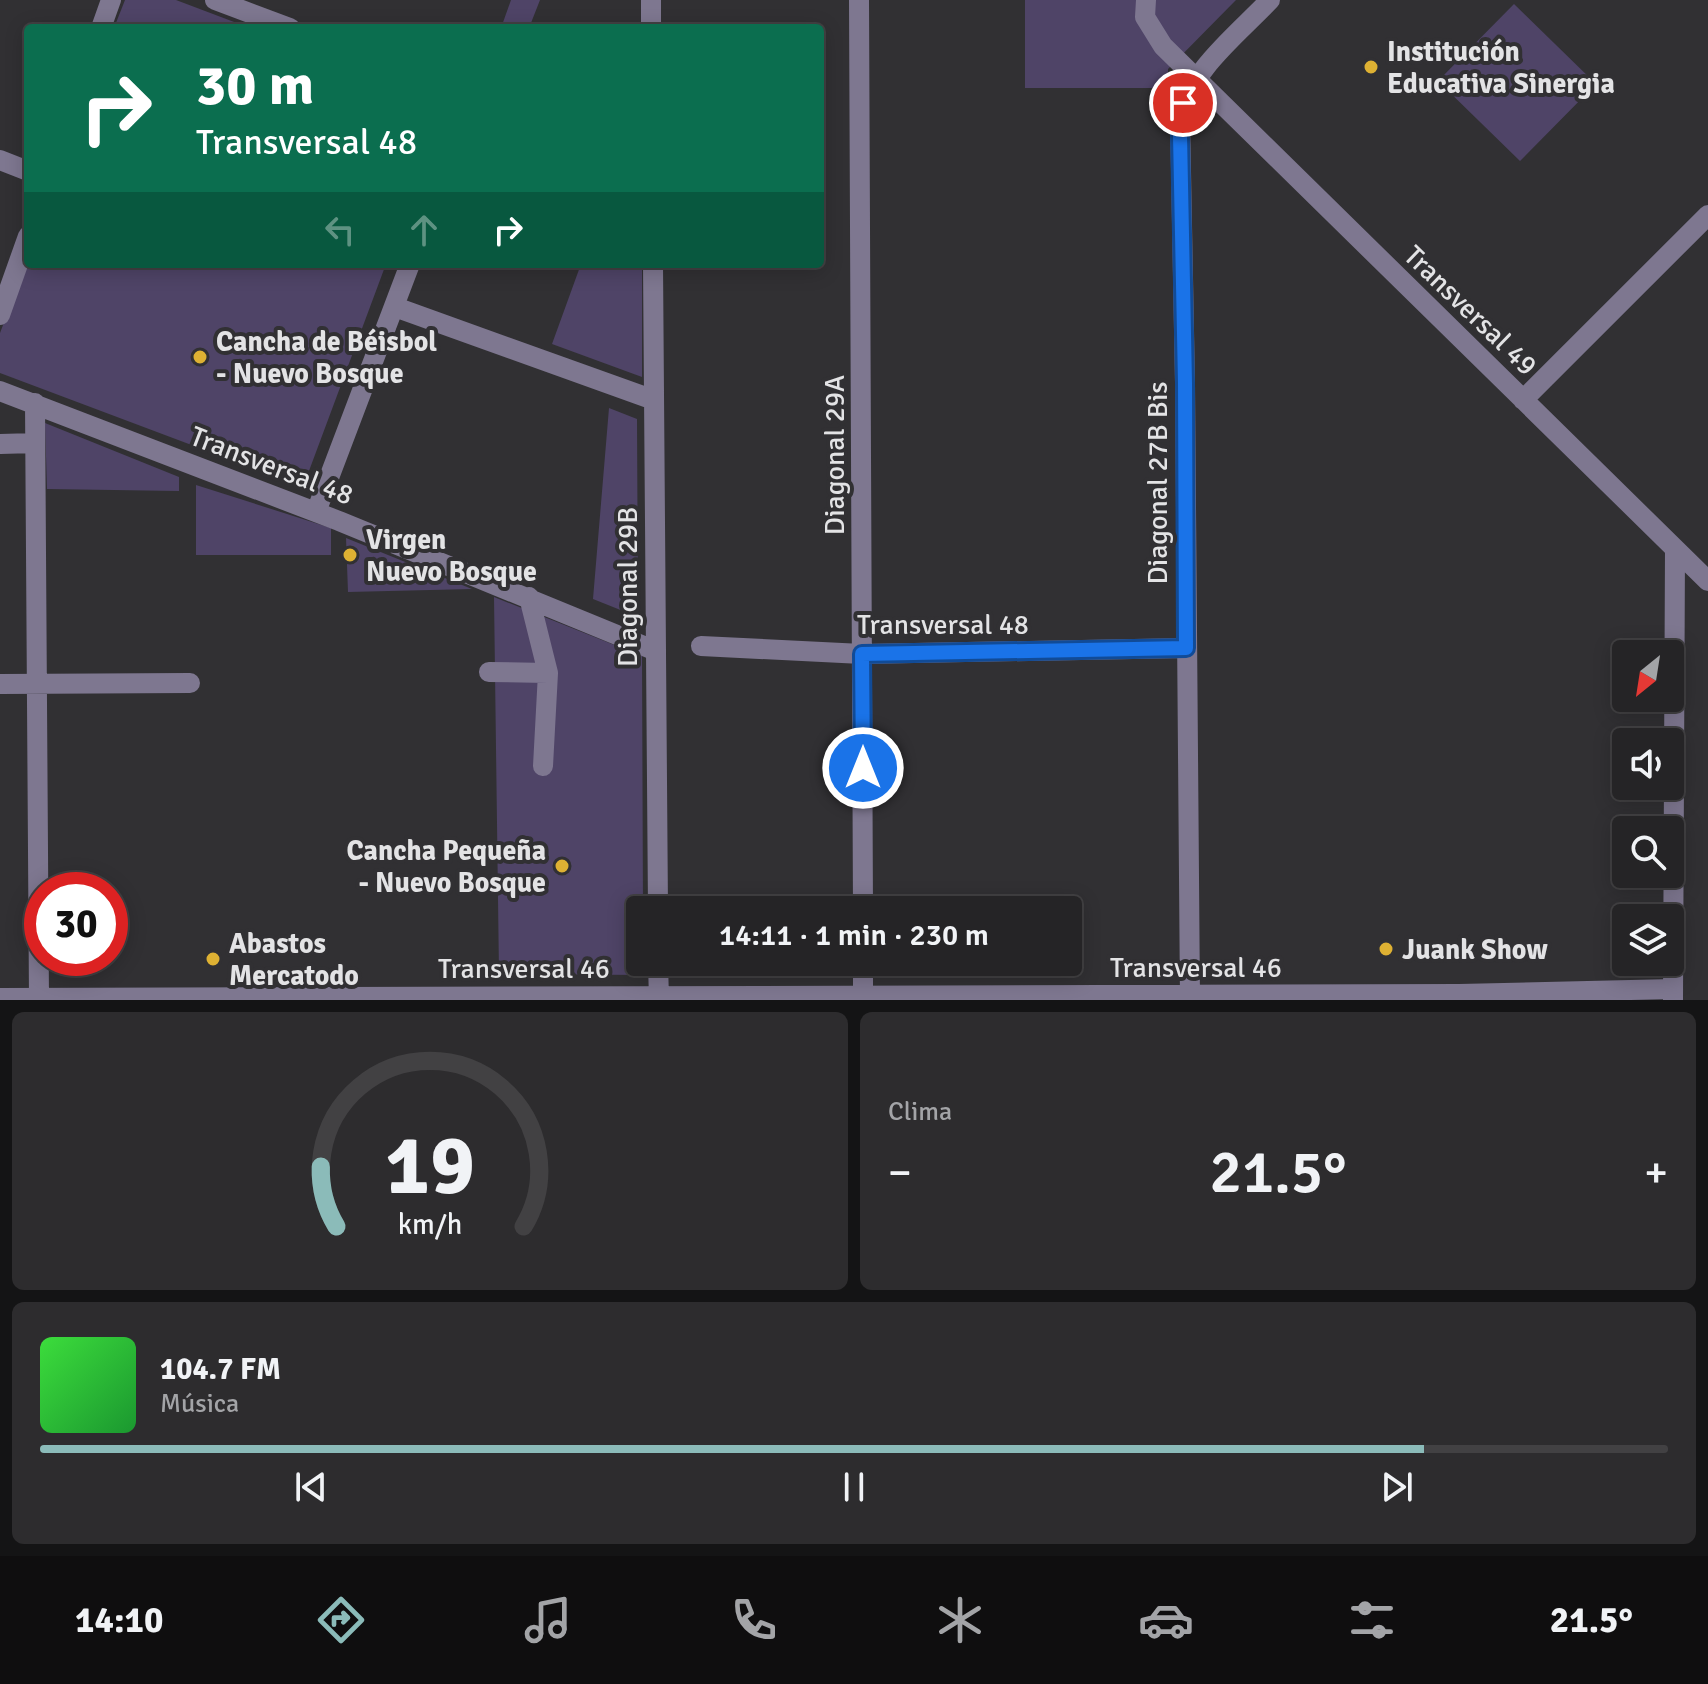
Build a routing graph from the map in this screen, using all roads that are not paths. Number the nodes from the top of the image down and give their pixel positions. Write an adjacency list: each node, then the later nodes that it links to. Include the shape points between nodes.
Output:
1 (111, 0): 7 (street)
2 (215, 0): 8 (street)
3 (651, 0): 9 (street)
4 (859, 0): 32 (street, Diagonal 29A)
5 (1146, 0): 10 (street, Transversal 49, via 1145,17 1163,46)
6 (1270, 0): 10 (street, Diagonal 27B Bis)
7 (102, 24)
8 (279, 24)
9 (651, 24)
10 (1196, 77): 21 (street, Transversal 49); 30 (street, Diagonal 27B Bis, via 1183,103 1180,135)
11 (0, 160): 12 (street)
12 (24, 169)
13 (1708, 215): 21 (street)
14 (24, 247): 18 (street)
15 (409, 268): 17 (street)
16 (653, 268): 20 (street, Diagonal 29B)
17 (395, 307): 20 (street); 25 (street)
18 (0, 315)
19 (0, 391): 22 (street, Transversal 48)
20 (654, 400): 31 (street, Diagonal 29B)
21 (1523, 400): 26 (street, Transversal 49)
22 (35, 403): 23 (street); 25 (street, Transversal 48)
23 (35, 443): 24 (street); 35 (street)
24 (0, 444)
25 (316, 512): 28 (street, Transversal 48)
26 (1675, 549): 27 (street, Transversal 49); 43 (street)
27 (1708, 581)
28 (529, 597): 31 (street, Transversal 48); 34 (street)
29 (701, 646): 32 (street, Transversal 48)
30 (1186, 648): 32 (street, Transversal 48); 44 (street, Diagonal 27B Bis)
31 (656, 651): 39 (street, Diagonal 29B)
32 (862, 654): 40 (street, Diagonal 29A)
33 (489, 672): 34 (street)
34 (548, 673): 38 (street)
35 (35, 683): 36 (street); 37 (street); 49 (street)
36 (190, 683)
37 (0, 684)
38 (543, 766)
39 (658, 896)
40 (863, 896)
41 (658, 976): 47 (street)
42 (863, 976): 48 (street)
43 (1673, 995): 45 (street, Transversal 46)
44 (1190, 997): 45 (street, Transversal 46); 48 (street, Transversal 46)
45 (1459, 997)
46 (0, 998): 49 (street, Transversal 46)
47 (659, 998): 48 (street, Transversal 46); 49 (street, Transversal 46)
48 (863, 998)
49 (39, 999)

